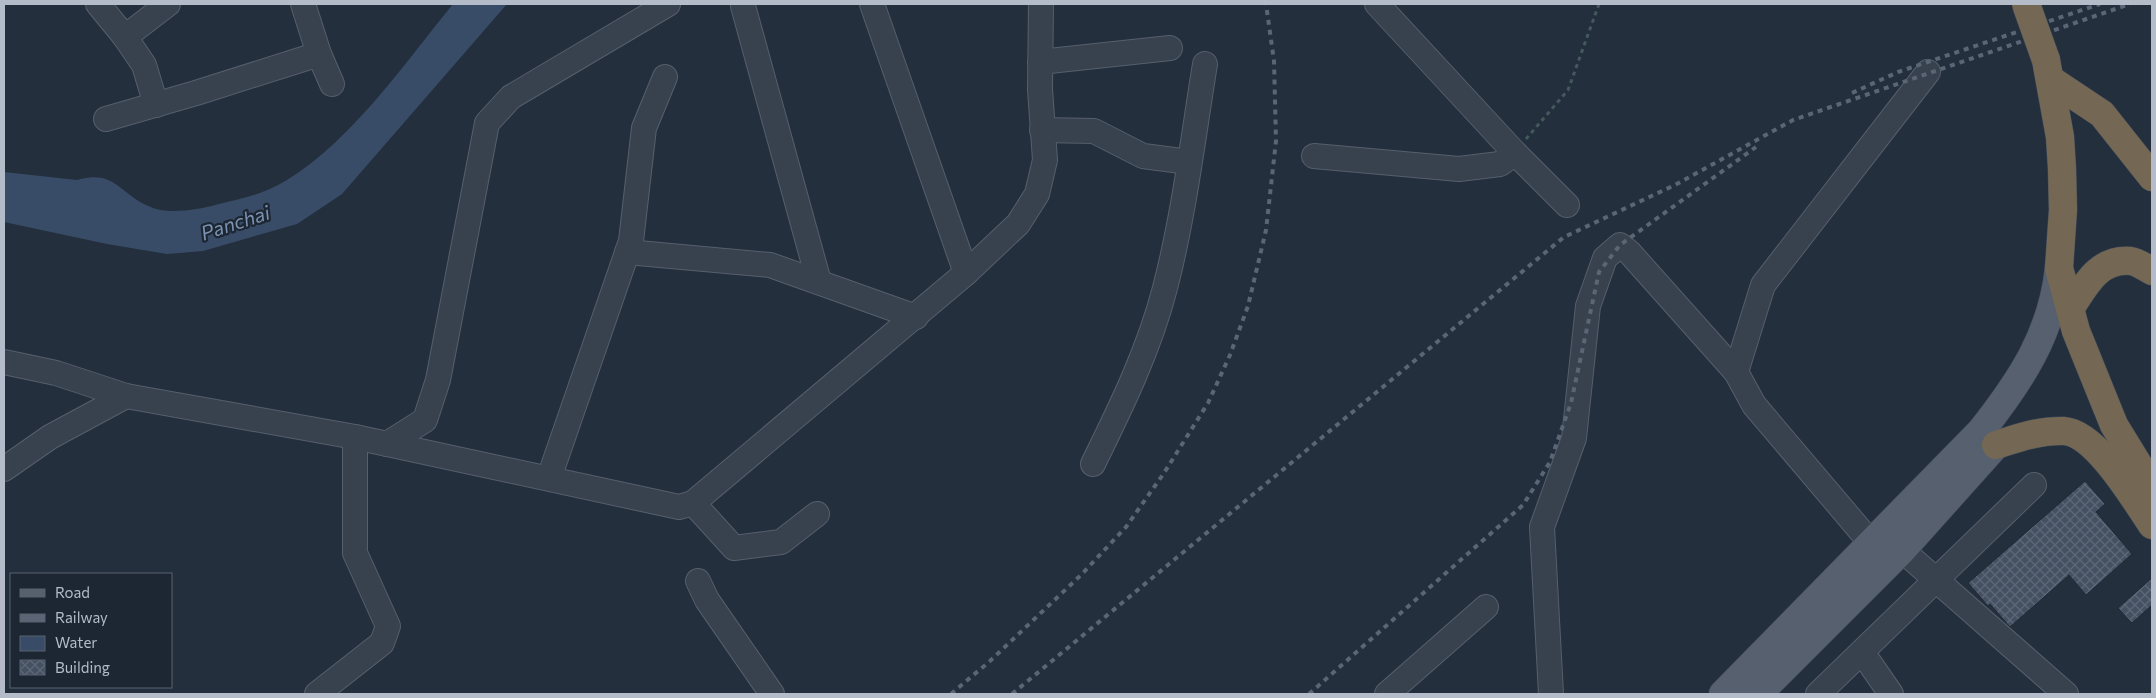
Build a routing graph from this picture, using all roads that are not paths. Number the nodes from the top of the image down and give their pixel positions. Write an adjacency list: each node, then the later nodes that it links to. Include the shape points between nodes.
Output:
1 (98, 4): 10 (street)
2 (168, 4): 10 (street)
3 (303, 4): 12 (street)
4 (668, 4): 38 (street, via 511,97 487,123 438,380 425,420)
5 (872, 4): 30 (street)
6 (1041, 4): 13 (street)
7 (1377, 4): 22 (street)
8 (2026, 4): 15 (highway, bridge)
9 (743, 6): 31 (street)
10 (125, 37): 19 (street, via 144,65)
11 (1170, 48): 13 (street)
12 (319, 54): 18 (street); 19 (street)
13 (1040, 62): 21 (street)
14 (1205, 64): 24 (street)
15 (2049, 70): 25 (highway, via 2102,114); 28 (highway, via 2060,137 2063,210)
16 (1928, 72): 35 (street, via 1762,285)
17 (665, 77): 27 (street, via 644,128)
18 (332, 84)
19 (156, 105): 20 (street)
20 (106, 119)
21 (1042, 130): 24 (street, via 1094,131 1143,156); 30 (street, via 1045,160 1038,194 1018,224)
22 (1515, 152): 23 (street, via 1500,164 1459,169); 26 (street)
23 (1314, 156)
24 (1189, 162): 40 (street, via 1165,289 1132,385)
25 (2152, 177)
26 (1567, 205)
27 (627, 252): 31 (street, via 770,265); 42 (street)
28 (2059, 268): 33 (highway); 48 (main road, via 2042,339 2008,397 1981,431)
29 (2152, 272): 33 (highway, via 2132,261 2108,264 2092,276)
30 (966, 273): 32 (street)
31 (819, 282): 32 (street)
32 (916, 317): 45 (street)
33 (2073, 320): 44 (highway, via 2114,425)
34 (4, 362): 36 (street, via 56,373)
35 (1736, 372): 48 (street, via 1754,405); 57 (street, via 1629,252 1620,245 1605,258 1588,306 1574,438 1542,527)
36 (126, 396): 37 (street); 41 (street, via 50,437)
37 (355, 437): 38 (street); 55 (street, via 355,553 388,626 382,643)
38 (387, 444): 42 (street)
39 (1996, 445): 47 (highway, via 2036,433 2066,431 2088,441 2110,464); 49 (main road)
40 (1093, 464)
41 (4, 469)
42 (549, 478): 45 (street, via 679,507)
43 (2034, 484): 50 (street)
44 (2152, 487)
45 (693, 503): 46 (street, via 734,548 781,542)
46 (817, 514)
47 (2152, 525)
48 (1871, 543): 58 (main road)
49 (1902, 550): 50 (street); 59 (main road)
50 (1936, 580): 53 (street); 62 (street)
51 (698, 581): 56 (street, via 707,600)
52 (1486, 607): 54 (street)
53 (1862, 652): 60 (street); 61 (street)
54 (1390, 693)
55 (317, 694)
56 (772, 694)
57 (1550, 694)
58 (1723, 694)
59 (1758, 694)
60 (1818, 694)
61 (1891, 694)
62 (2066, 694)

